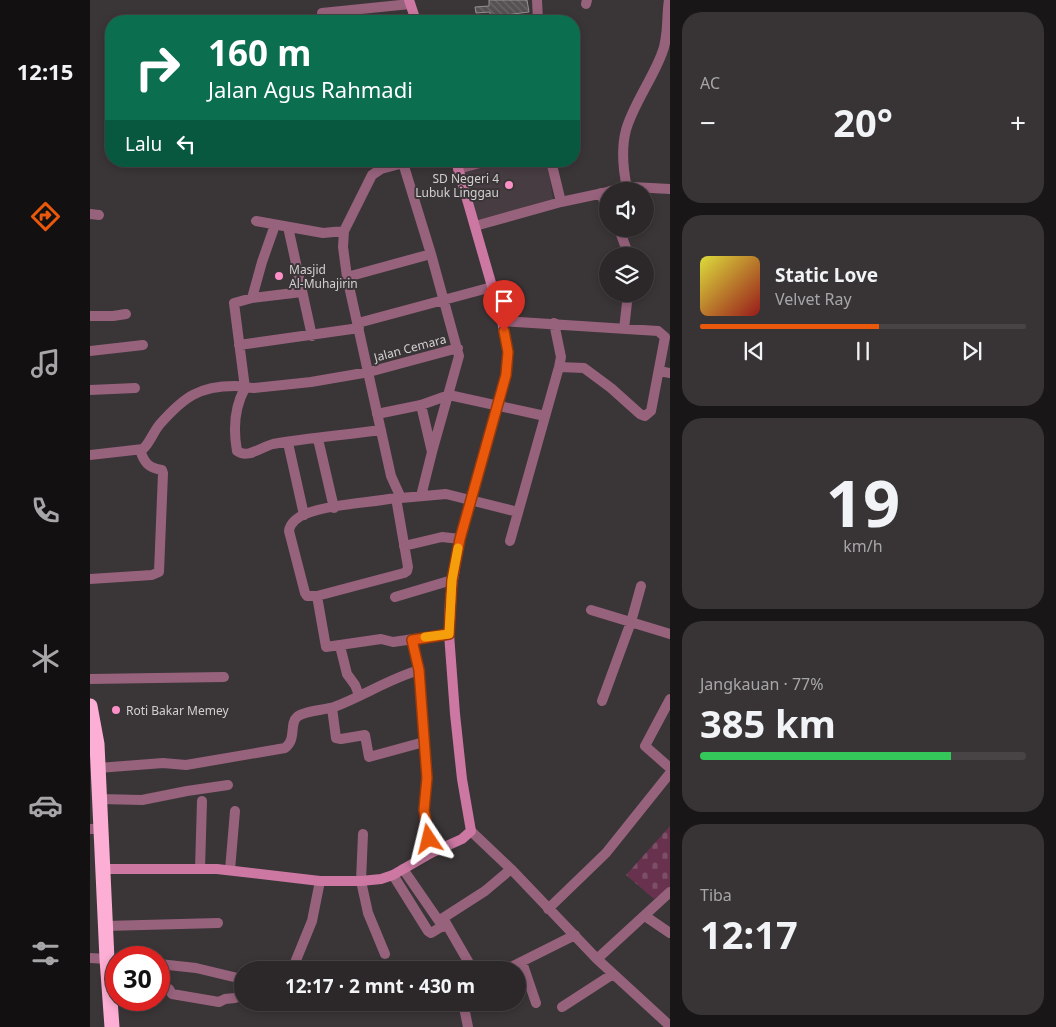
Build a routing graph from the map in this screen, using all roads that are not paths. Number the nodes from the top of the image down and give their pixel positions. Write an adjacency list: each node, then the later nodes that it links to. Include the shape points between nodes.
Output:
1 (537, 0): 6 (street)
2 (410, 2): 4 (street); 5 (street)
3 (667, 2): 11 (street, via 667,36 663,52 626,130 623,156)
4 (322, 13)
5 (414, 15)
6 (538, 15)
7 (388, 167): 20 (street, via 372,175)
8 (408, 167): 21 (street)
9 (458, 167): 18 (street)
10 (552, 167): 15 (street)
11 (626, 182)
12 (654, 189): 13 (street)
13 (670, 189)
14 (599, 194): 15 (street)
15 (561, 202): 18 (street)
16 (256, 221): 17 (street)
17 (275, 225): 19 (street); 25 (street)
18 (475, 226): 23 (street)
19 (288, 227): 20 (street, via 323,233); 24 (street)
20 (344, 231): 22 (street)
21 (432, 254): 22 (street); 26 (street)
22 (347, 277): 32 (street)
23 (492, 287): 26 (street); 30 (street)
24 (302, 292): 25 (street); 34 (street)
25 (252, 298): 36 (street, via 234,305)
26 (444, 300): 32 (street); 37 (street)
27 (627, 302): 33 (street)
28 (126, 314): 29 (street)
29 (90, 316)
30 (502, 321): 31 (street); 48 (street, via 508,366)
31 (554, 323): 33 (street); 39 (street)
32 (358, 326): 34 (street); 41 (street)
33 (624, 329): 40 (street, via 658,330 665,335)
34 (312, 336): 36 (street)
35 (142, 345): 38 (street)
36 (238, 345): 44 (street)
37 (458, 348): 41 (street, Jalan Cemara); 46 (street, via 459,359)
38 (90, 350)
39 (560, 367): 40 (street, via 584,368 645,416 651,411); 50 (street)
40 (659, 371): 42 (street)
41 (369, 372): 44 (street, Jalan Cemara, via 312,382); 49 (street)
42 (670, 373)
43 (135, 388): 45 (street)
44 (245, 388): 53 (street, via 235,417 237,452 252,453); 54 (street, Jalan Cemara, via 210,387 194,394 180,403)
45 (90, 390)
46 (449, 395): 47 (street); 48 (street); 55 (street)
47 (421, 404): 49 (street); 55 (street)
48 (497, 405): 50 (street); 59 (street)
49 (377, 414): 51 (street)
50 (545, 416): 61 (street)
51 (381, 430): 52 (street); 58 (street)
52 (318, 439): 53 (street); 60 (street)
53 (288, 442): 62 (street)
54 (140, 450): 56 (street); 66 (street, via 145,463 163,473 159,572)
55 (432, 452): 57 (street)
56 (90, 454)
57 (421, 496): 58 (street); 59 (street, via 442,493)
58 (398, 498): 60 (street); 65 (street)
59 (471, 499): 61 (street); 63 (street)
60 (334, 508): 62 (street)
61 (518, 512): 64 (street)
62 (304, 515): 69 (street, via 292,523 289,531 305,593 310,597)
63 (460, 539): 65 (street, via 442,537); 67 (street)
64 (510, 541)
65 (404, 546): 69 (street, via 406,572)
66 (90, 579)
67 (452, 580): 70 (street); 73 (street)
68 (641, 586): 72 (street)
69 (318, 596): 76 (street, via 325,645 328,648)
70 (395, 597)
71 (591, 610): 72 (street)
72 (631, 622): 74 (street); 82 (street)
73 (449, 634): 75 (street); 95 (street, via 462,779)
74 (670, 634)
75 (412, 640): 76 (street, via 393,642 381,639); 77 (street)
76 (340, 646): 80 (street, via 347,674)
77 (419, 670): 80 (street); 85 (street)
78 (224, 676): 79 (street)
79 (90, 679)
80 (359, 695): 84 (street)
81 (670, 699): 88 (street, via 645,746)
82 (602, 701)
83 (90, 706): 86 (highway)
84 (332, 708): 85 (street, via 336,738 364,735 370,757); 87 (street, via 296,717 290,744 285,748 186,765 163,763)
85 (424, 742): 97 (street, via 427,778 424,810)
86 (93, 744): 87 (highway)
87 (98, 768): 92 (highway)
88 (670, 768)
89 (670, 773): 107 (street, via 606,853)
90 (228, 786): 92 (street)
91 (202, 801): 99 (street)
92 (96, 804): 94 (highway)
93 (235, 811): 102 (street)
94 (95, 829): 98 (highway)
95 (471, 830): 97 (street, via 462,839); 101 (street)
96 (363, 834): 105 (street)
97 (431, 853): 100 (street)
98 (102, 868): 99 (street); 110 (highway)
99 (200, 869): 102 (street)
100 (403, 869): 103 (street); 111 (street)
101 (511, 869): 107 (street); 111 (street, via 485,891 445,916)
102 (230, 870): 104 (street)
103 (393, 875): 105 (street); 111 (street, via 428,931)
104 (320, 880): 105 (street); 119 (street, via 312,921)
105 (361, 881): 115 (street, via 368,913)
106 (670, 892): 108 (street)
107 (548, 909): 113 (street)
108 (645, 916): 112 (street); 117 (street)
109 (218, 923): 110 (street)
110 (105, 926): 114 (highway)
111 (444, 926): 120 (street)
112 (670, 933)
113 (575, 935): 117 (street); 121 (street)
114 (108, 946)
115 (385, 954)
116 (90, 958): 118 (street)
117 (597, 959): 124 (street)
118 (105, 961)
119 (296, 961)
120 (467, 961)
121 (524, 961)
122 (170, 965): 125 (street)
123 (526, 973): 128 (street)
124 (613, 974): 129 (street); 132 (street)
125 (234, 977)
126 (170, 988): 127 (street, via 172,994 219,1002)
127 (234, 998)
128 (536, 1002)
129 (562, 1007)
130 (112, 1011): 133 (highway)
131 (464, 1011): 134 (street)
132 (670, 1026)
133 (112, 1027)
134 (468, 1027)

